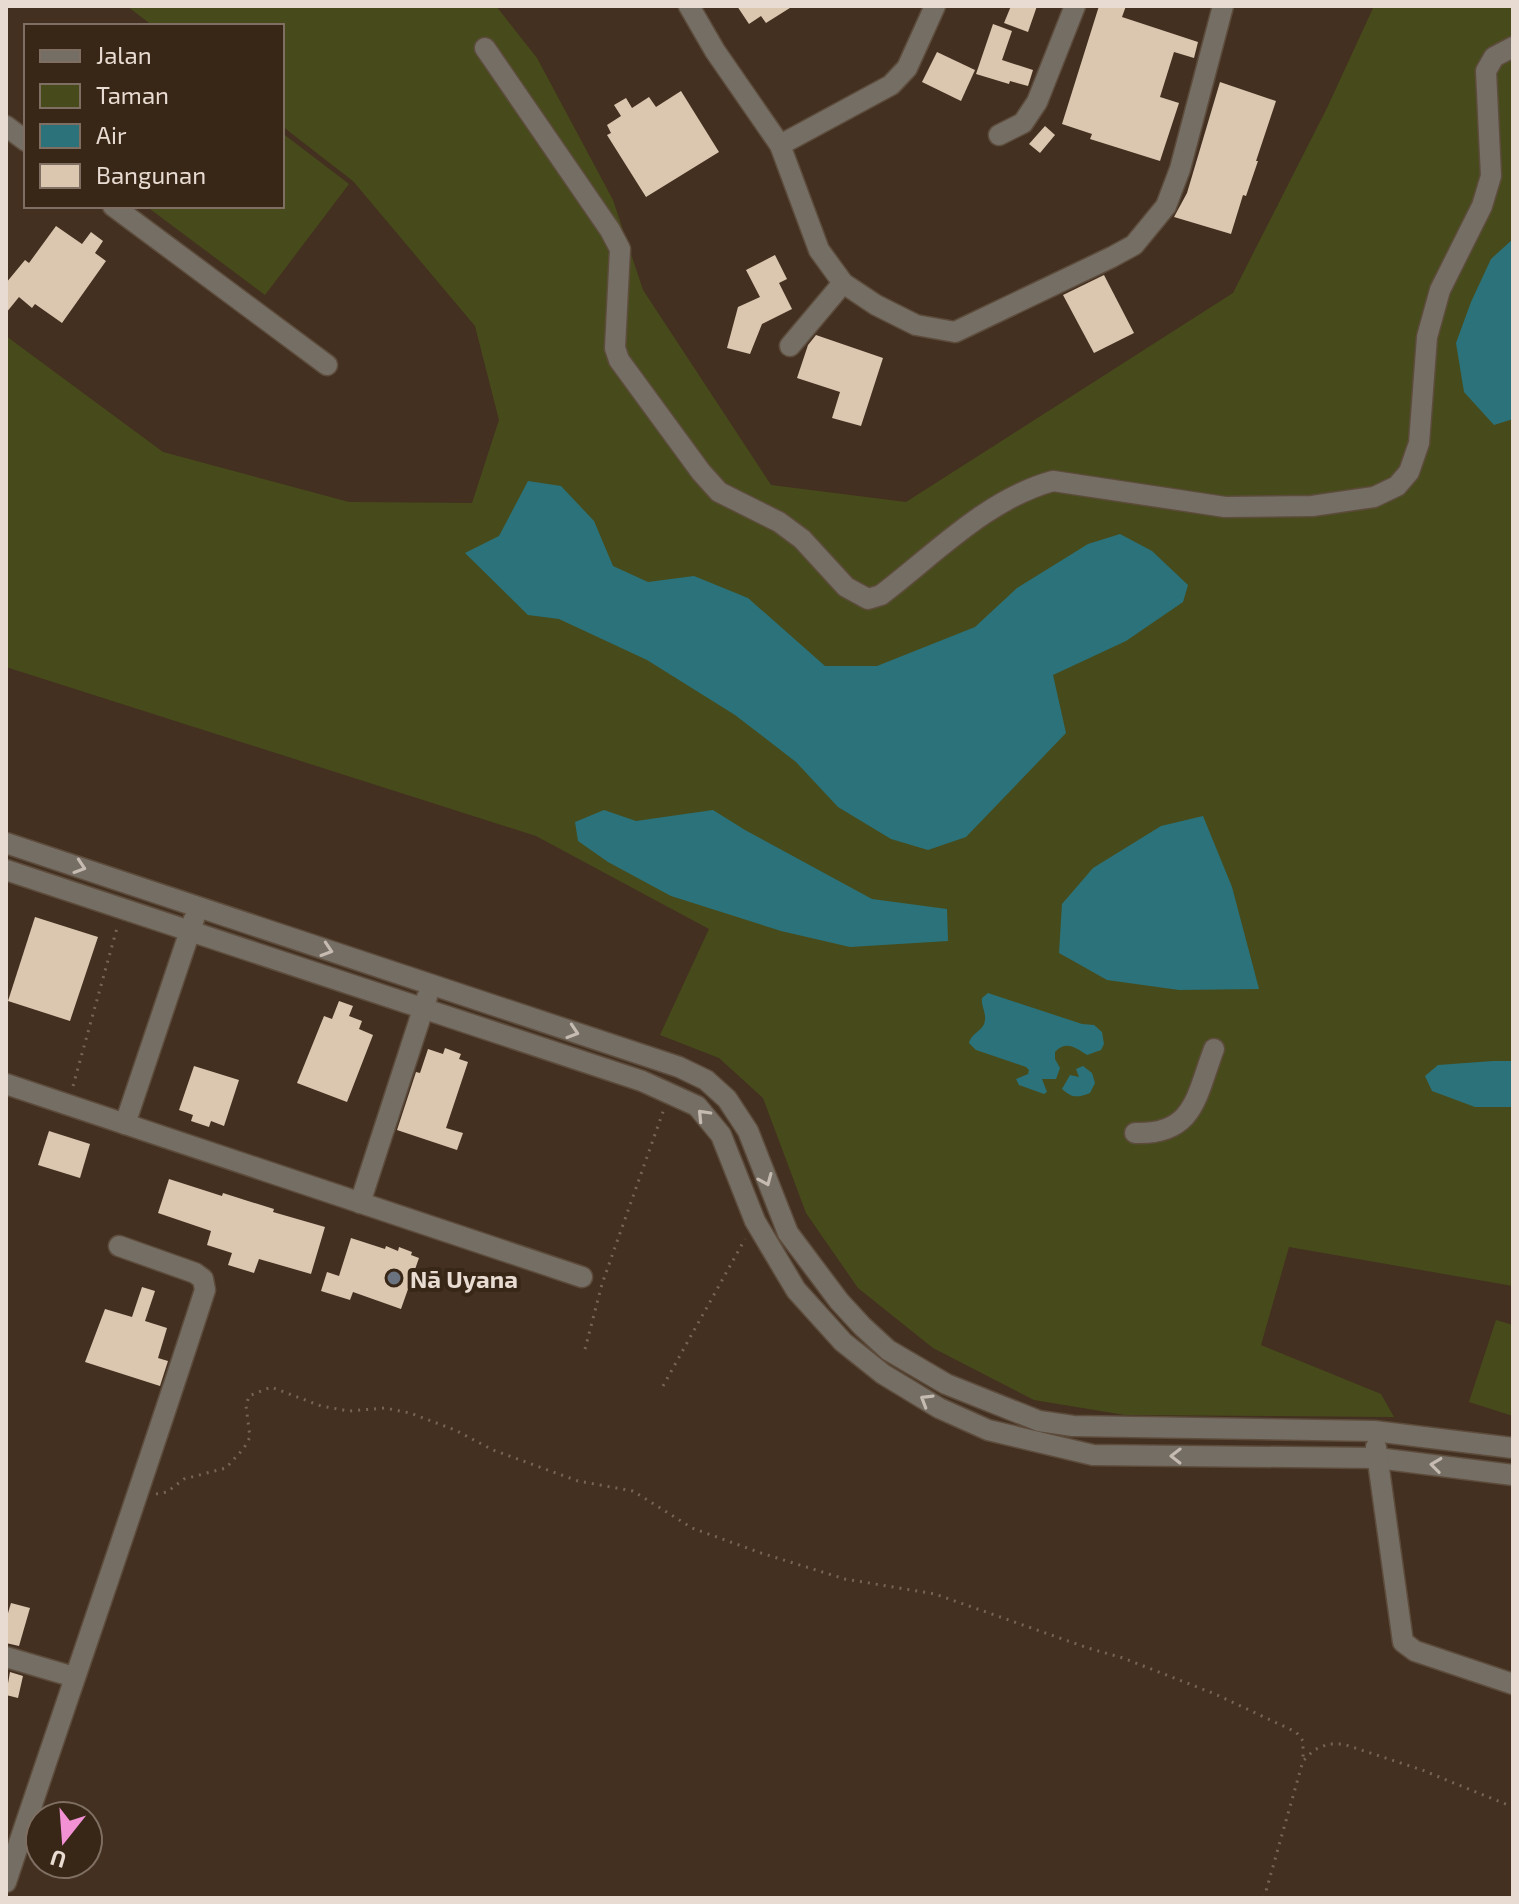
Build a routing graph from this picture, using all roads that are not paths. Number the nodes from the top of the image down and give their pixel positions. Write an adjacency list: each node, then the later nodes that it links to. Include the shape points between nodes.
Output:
1 (689, 6): 10 (street)
2 (935, 6): 10 (street, via 907,68 891,85)
3 (1075, 6): 8 (street, via 1037,102 1023,123)
4 (1223, 6): 12 (street, via 1166,206 1134,245 955,332 916,325)
5 (1513, 47): 6 (street, via 1494,57 1486,71 1491,176 1482,206 1440,290 1427,337 1419,443 1409,472 1397,486 1374,497 1312,506 1225,507 1053,481 1033,486 976,520 881,595 868,599 846,587 779,522 719,492 619,360 615,338 620,249)
6 (485, 48)
7 (6, 126): 9 (street)
8 (999, 135)
9 (24, 140)
10 (780, 145): 12 (street, via 819,250)
11 (116, 208): 14 (street)
12 (843, 283): 13 (street)
13 (790, 346)
14 (327, 365)
15 (6, 843): 17 (street, one-way to 17)
16 (6, 870): 18 (street)
17 (198, 907): 18 (street); 19 (street, one-way to 19)
18 (190, 931): 20 (street); 23 (street)
19 (431, 984): 20 (street); 28 (street, one-way to 28, via 706,1080 727,1099 748,1131 788,1233 839,1301 888,1350 946,1384 1039,1421 1073,1426)
20 (423, 1008): 25 (street); 30 (street, one-way to 20, via 1093,1455 988,1430 939,1408 843,1342 796,1290 755,1221 721,1135 697,1106 642,1081)
21 (1214, 1049): 24 (street, via 1182,1120 1170,1130)
22 (6, 1084): 23 (street)
23 (125, 1124): 25 (street)
24 (1135, 1133)
25 (360, 1203): 27 (street)
26 (119, 1246): 33 (street, via 195,1273 205,1284 139,1495)
27 (582, 1277)
28 (1374, 1431): 29 (street); 30 (street)
29 (1513, 1448)
30 (1377, 1458): 31 (street, one-way to 30); 34 (street, via 1403,1642 1415,1651)
31 (1513, 1475)
32 (6, 1657): 33 (street)
33 (74, 1677): 35 (street)
34 (1513, 1684)
35 (6, 1882)

